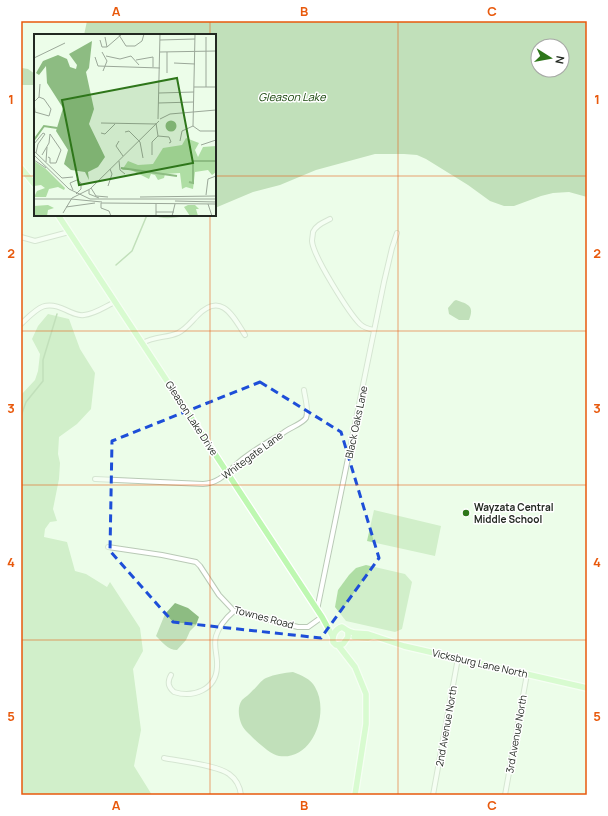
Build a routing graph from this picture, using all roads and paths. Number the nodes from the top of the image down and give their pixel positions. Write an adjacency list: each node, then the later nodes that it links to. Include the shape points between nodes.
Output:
1 (21, 168): 2 (main road)
2 (34, 185)
3 (59, 216): 5 (main road, Gleason Lake Drive)
4 (330, 219): 10 (street, via 322,222 314,232 314,248 349,310 360,325)
5 (69, 232): 7 (street, via 34,241); 8 (main road, Gleason Lake Drive)
6 (397, 234): 10 (street, Black Oaks Lane)
7 (21, 237)
8 (115, 302): 9 (street, via 83,316 56,306 44,306); 12 (main road, Gleason Lake Drive)
9 (21, 324)
10 (374, 330): 18 (street, Black Oaks Lane)
11 (245, 335): 12 (street, via 231,313 218,306 205,309 174,335 151,338)
12 (142, 343): 14 (main road, Gleason Lake Drive)
13 (304, 390): 14 (street, Whitegate Lane, via 307,412 304,420 239,462)
14 (228, 473): 15 (street, Whitegate Lane, via 214,482 202,484); 18 (main road, Gleason Lake Drive)
15 (96, 479)
16 (108, 547): 17 (street, Townes Road, via 196,562)
17 (234, 611): 19 (street, Townes Road, via 298,627 308,627); 28 (street, via 216,634 217,668 208,687 195,694 174,692 168,682)
18 (317, 611): 19 (main road, Gleason Lake Drive)
19 (323, 620): 20 (main road, Gleason Lake Drive); 23 (main road, Gleason Lake Drive)
20 (337, 629): 21 (main road, via 344,628); 23 (main road)
21 (348, 631): 22 (main road, Vicksburg Lane North); 24 (main road)
22 (373, 636): 24 (main road, Vicksburg Lane North); 26 (main road, Vicksburg Lane North)
23 (333, 637): 25 (main road, via 335,644)
24 (348, 637): 25 (main road)
25 (341, 645): 32 (main road, via 355,668 366,694 366,724)
26 (458, 658): 27 (main road, Vicksburg Lane North); 33 (street, 2nd Avenue North)
27 (527, 674): 29 (main road, Vicksburg Lane North); 34 (street, 3rd Avenue North)
28 (171, 675)
29 (587, 688)
30 (164, 758): 31 (street, via 224,770 234,779)
31 (241, 795)
32 (355, 795)
33 (433, 795)
34 (505, 795)

